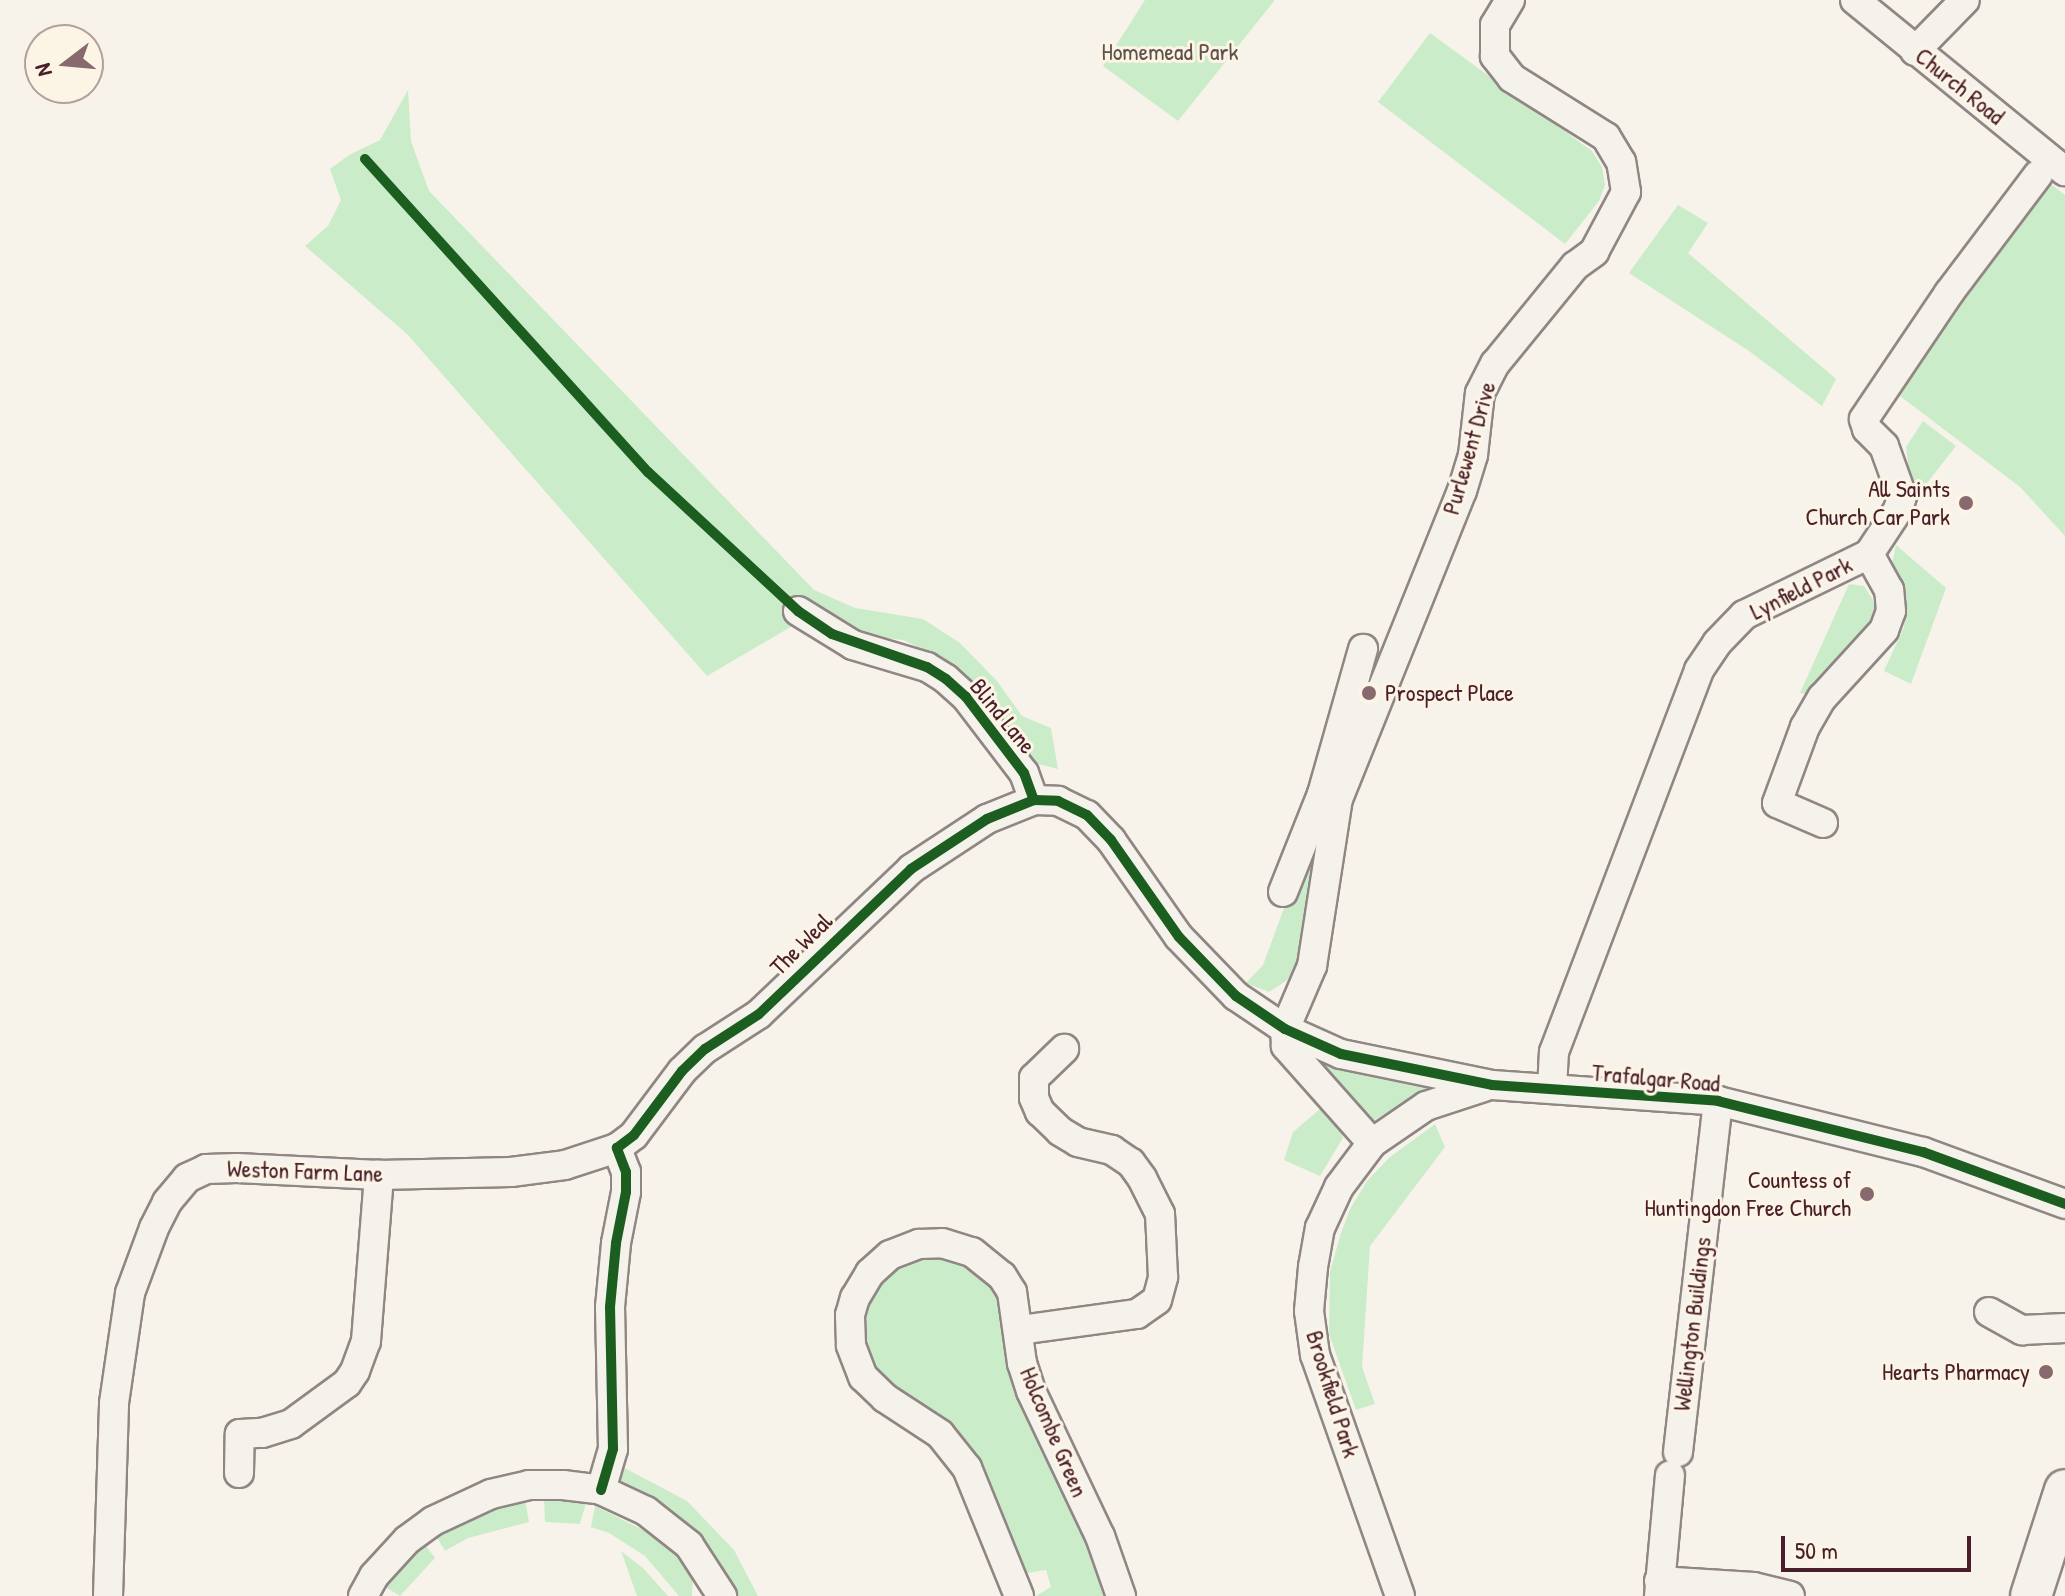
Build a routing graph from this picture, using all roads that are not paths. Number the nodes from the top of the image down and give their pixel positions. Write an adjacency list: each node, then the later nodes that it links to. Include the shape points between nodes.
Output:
1 (1510, 0): 9 (street, Purlewent Drive, via 1495,25 1495,56 1512,78 1606,137 1621,162 1626,192 1594,252 1575,266 1495,364 1480,393 1473,455 1462,491)
2 (1855, 0): 4 (street, Church Road)
3 (1965, 0): 4 (street)
4 (1915, 51): 5 (street, Church Road)
5 (2052, 173): 6 (street, Lynfield Park, via 1869,407 1867,429 1884,446 1902,496)
6 (1869, 554): 11 (street, via 1889,590 1891,611 1884,630 1822,698 1805,727 1777,803); 16 (street, Lynfield Park, via 1744,615 1699,670 1554,1052)
7 (798, 611): 10 (street, Blind Lane, via 853,645 927,667 946,679 1024,773)
8 (1363, 649): 9 (street)
9 (1330, 797): 12 (street); 13 (street, Purlewent Drive, via 1312,966)
10 (1034, 800): 13 (street, via 1058,801 1087,815 1111,840 1179,937 1236,996); 19 (street, The Weal, via 987,819 911,869 759,1014 705,1049 634,1135)
11 (1823, 823)
12 (1283, 892)
13 (1285, 1029): 15 (street, Trafalgar Road, via 1366,1061); 18 (street, via 1293,1057)
14 (1064, 1049): 24 (street, via 1034,1078 1040,1112 1078,1142 1112,1150 1131,1163 1160,1214 1163,1277 1157,1300 1137,1314)
15 (1492, 1085): 16 (street, Trafalgar Road); 18 (street, Brookfield Park, via 1426,1106)
16 (1552, 1089): 17 (street, Trafalgar Road)
17 (1718, 1101): 21 (street, Trafalgar Road, via 1923,1152); 28 (street, Wellington Buildings)
18 (1372, 1143): 34 (street, Brookfield Park, via 1339,1187 1320,1228 1309,1311 1315,1355)
19 (617, 1148): 20 (street, Weston Farm Lane, via 539,1169); 26 (street, via 626,1172 626,1192 610,1307 613,1449)
20 (379, 1175): 25 (street, via 366,1341 355,1371 339,1390 291,1424 240,1434); 29 (street, Weston Farm Lane, via 206,1169 187,1178 167,1202 139,1265 121,1342)
21 (2065, 1204)
22 (1989, 1312): 23 (street, via 2022,1330)
23 (2065, 1328)
24 (1020, 1330): 32 (street, Holcombe Green, via 1012,1292 1002,1276 972,1252 942,1243 919,1244 890,1255 876,1266 850,1315 851,1345 863,1377 940,1434 967,1468); 33 (street, Holcombe Green, via 1031,1391 1100,1536)
25 (239, 1473)
26 (601, 1490): 30 (street, via 529,1485 461,1505 407,1540); 31 (street, via 646,1511 689,1545)
27 (2065, 1490): 36 (street)
28 (1659, 1589): 35 (street, via 1754,1587)
29 (108, 1596)
30 (363, 1596)
31 (722, 1596)
32 (1019, 1596)
33 (1121, 1596)
34 (1400, 1596)
35 (1790, 1596)
36 (2031, 1596)

